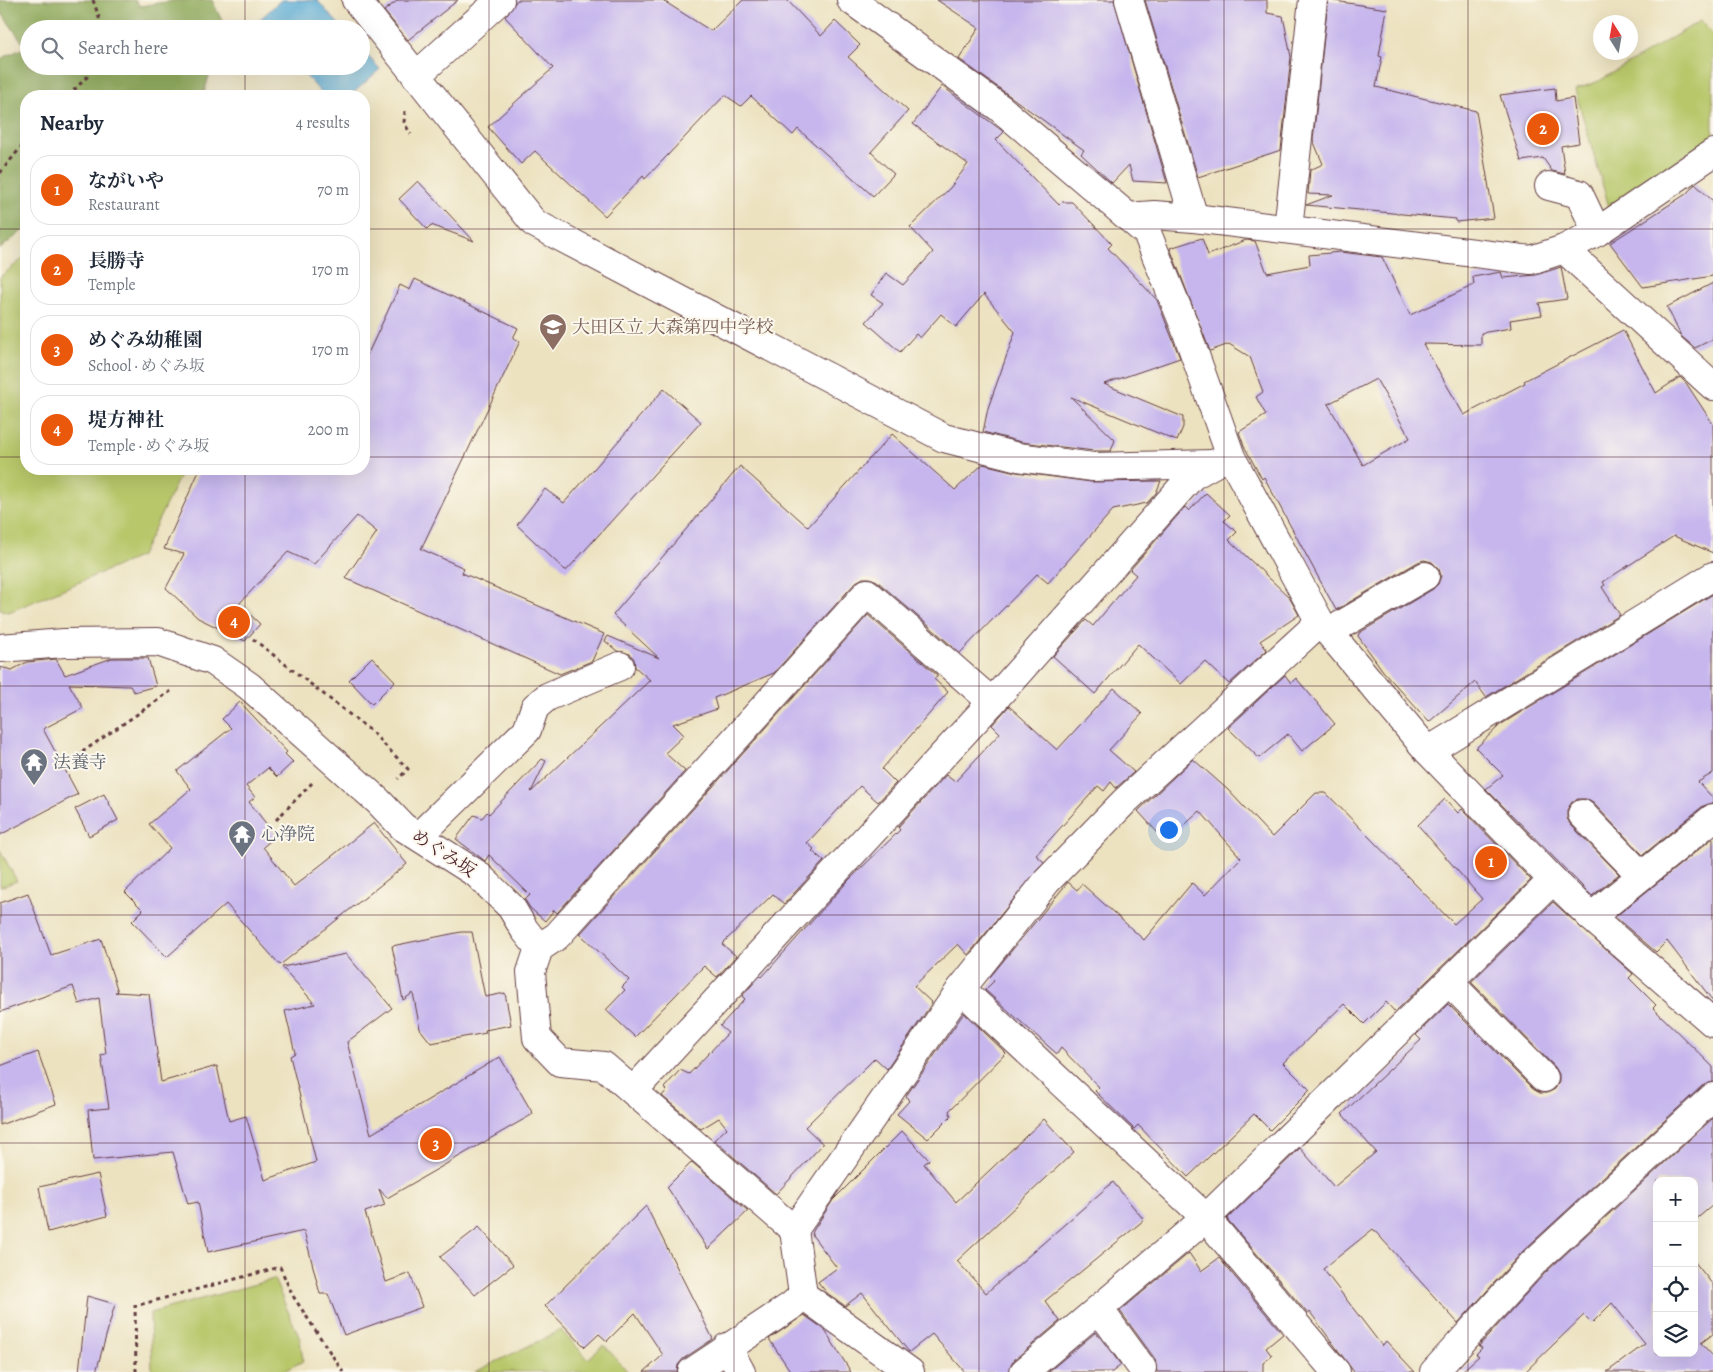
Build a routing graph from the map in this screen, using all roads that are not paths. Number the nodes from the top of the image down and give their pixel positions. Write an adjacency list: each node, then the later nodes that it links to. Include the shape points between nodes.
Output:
1 (356, 0): 6 (street)
2 (500, 0): 6 (street)
3 (851, 0): 9 (street, via 1000,108)
4 (1129, 0): 10 (street)
5 (1313, 0): 11 (street)
6 (423, 70): 15 (street, via 534,223 944,438 1018,457 1093,467)
7 (1713, 153): 12 (street)
8 (1549, 186): 12 (street, via 1579,194)
9 (1128, 217): 10 (street); 15 (street, via 1147,233 1185,327)
10 (1194, 218): 11 (street)
11 (1288, 229): 13 (street, via 1531,260)
12 (1597, 232): 13 (street)
13 (1564, 249): 14 (street)
14 (1709, 376)
15 (1222, 460): 18 (street); 21 (street, via 1192,476)
16 (1425, 576): 18 (street)
17 (1713, 576): 22 (street)
18 (1324, 627): 22 (street); 31 (street, via 1105,821 1047,881)
19 (0, 648): 25 (street, めぐみ坂, via 64,643 158,642 213,661 250,686 403,826)
20 (620, 666): 25 (street, via 547,697 535,707 527,730)
21 (992, 702): 29 (street, via 867,593 557,936); 34 (street)
22 (1428, 751): 27 (street, via 1440,778)
23 (1582, 814): 26 (street)
24 (1713, 818): 26 (street)
25 (419, 836): 29 (street, めぐみ坂, via 477,874 511,907)
26 (1641, 875): 28 (street)
27 (1554, 880): 28 (street); 30 (street)
28 (1591, 917): 32 (street)
29 (539, 948): 34 (street, via 531,972 537,1038 560,1062 604,1066)
30 (1448, 982): 33 (street); 36 (street)
31 (961, 989): 36 (street); 37 (street)
32 (1713, 1023)
33 (1544, 1078)
34 (633, 1091): 37 (street)
35 (1713, 1097): 47 (street, via 1534,1262)
36 (1206, 1218): 39 (street); 46 (street)
37 (794, 1230): 38 (street)
38 (803, 1295): 40 (street); 44 (street)
39 (1098, 1309): 41 (street); 45 (street)
40 (728, 1347): 42 (street); 43 (street)
41 (1142, 1368)
42 (692, 1372)
43 (741, 1372)
44 (910, 1372)
45 (1024, 1372)
46 (1336, 1372)
47 (1435, 1372)

